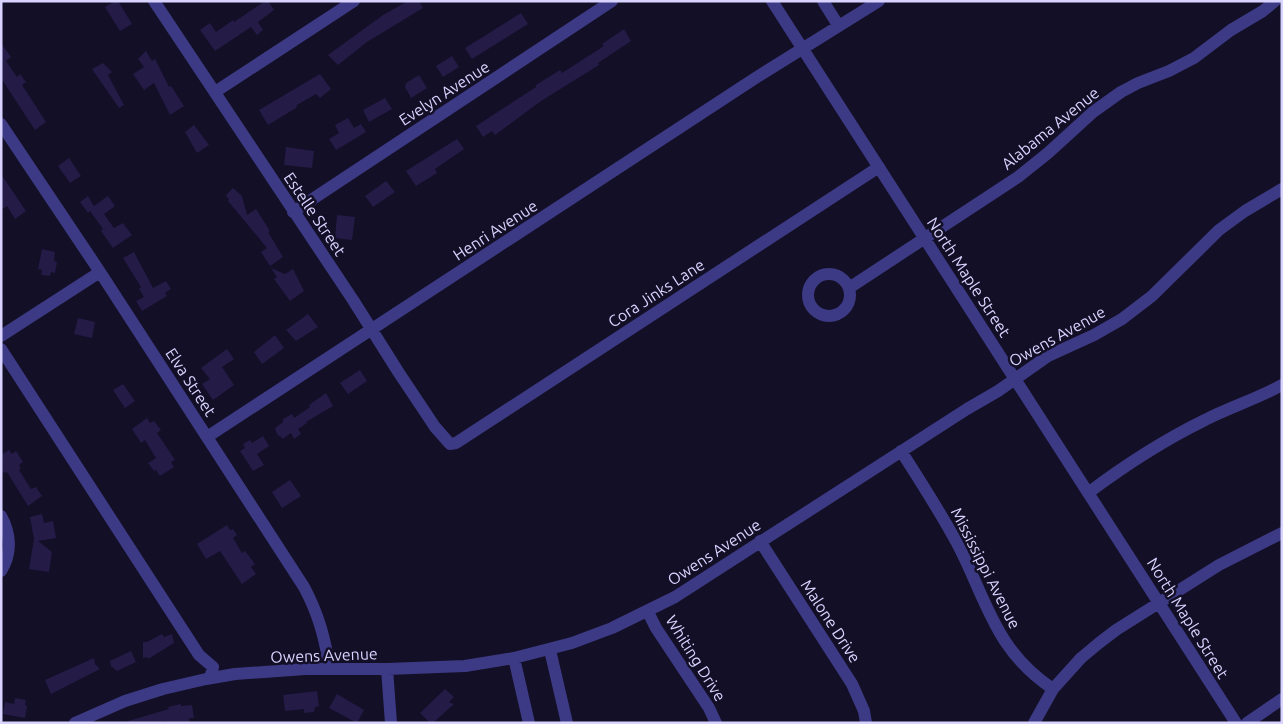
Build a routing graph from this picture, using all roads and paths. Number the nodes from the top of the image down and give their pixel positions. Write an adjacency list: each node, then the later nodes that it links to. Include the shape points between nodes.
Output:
1 (154, 1): 10 (street, Estelle Street)
2 (354, 1): 10 (street)
3 (612, 1): 14 (street, Evelyn Avenue)
4 (772, 1): 9 (street, North Maple Street)
5 (823, 1): 8 (street)
6 (879, 1): 8 (street, Henri Avenue)
7 (1275, 1): 15 (street, Alabama Avenue, via 1194,58 1138,83 1092,112 1018,177)
8 (838, 25): 9 (street, Henri Avenue)
9 (801, 49): 12 (street, North Maple Street); 18 (street, Henri Avenue)
10 (215, 92): 14 (street, Estelle Street)
11 (1, 124): 16 (street, Elva Street)
12 (878, 167): 15 (street, North Maple Street); 24 (street, Cora Jinks Lane)
13 (1282, 189): 21 (street, Owens Avenue, via 1220,230 1152,296 1122,319 1048,356)
14 (293, 212): 18 (street, Estelle Street)
15 (924, 238): 17 (street, Alabama Avenue); 21 (street, North Maple Street)
16 (100, 272): 19 (street); 23 (street, Elva Street)
17 (849, 288)
18 (372, 330): 23 (street, Henri Avenue); 24 (street, Estelle Street, via 435,427)
19 (1, 336)
20 (1, 350): 37 (street, via 199,655 213,667)
21 (1014, 378): 25 (street, Owens Avenue); 26 (street, North Maple Street)
22 (1282, 385): 26 (street, via 1182,432)
23 (207, 437): 35 (street, Elva Street, via 313,603)
24 (450, 444)
25 (901, 451): 29 (street, Owens Avenue); 38 (street, Mississippi Avenue, via 946,521 1001,637 1023,665)
26 (1088, 493): 31 (street, North Maple Street)
27 (1, 516): 30 (street, via 10,541)
28 (1282, 533): 31 (street, via 1219,565)
29 (760, 541): 32 (street, Owens Avenue); 45 (street, Malone Drive, via 852,684)
30 (1, 571)
31 (1159, 602): 38 (street, via 1099,643); 47 (street, North Maple Street)
32 (648, 612): 33 (street, Owens Avenue); 44 (street, Whiting Drive)
33 (550, 650): 34 (street, Owens Avenue); 43 (street)
34 (514, 658): 36 (street, Owens Avenue, via 465,666); 42 (street)
35 (329, 669): 36 (street, Owens Avenue); 37 (street, Owens Avenue)
36 (387, 669): 41 (street)
37 (210, 678): 40 (street, Owens Avenue, via 125,701)
38 (1053, 689): 46 (street)
39 (1282, 699): 48 (street)
40 (75, 723)
41 (391, 723)
42 (529, 723)
43 (567, 723)
44 (716, 723)
45 (866, 723)
46 (1034, 723)
47 (1236, 723)
48 (1247, 723)

